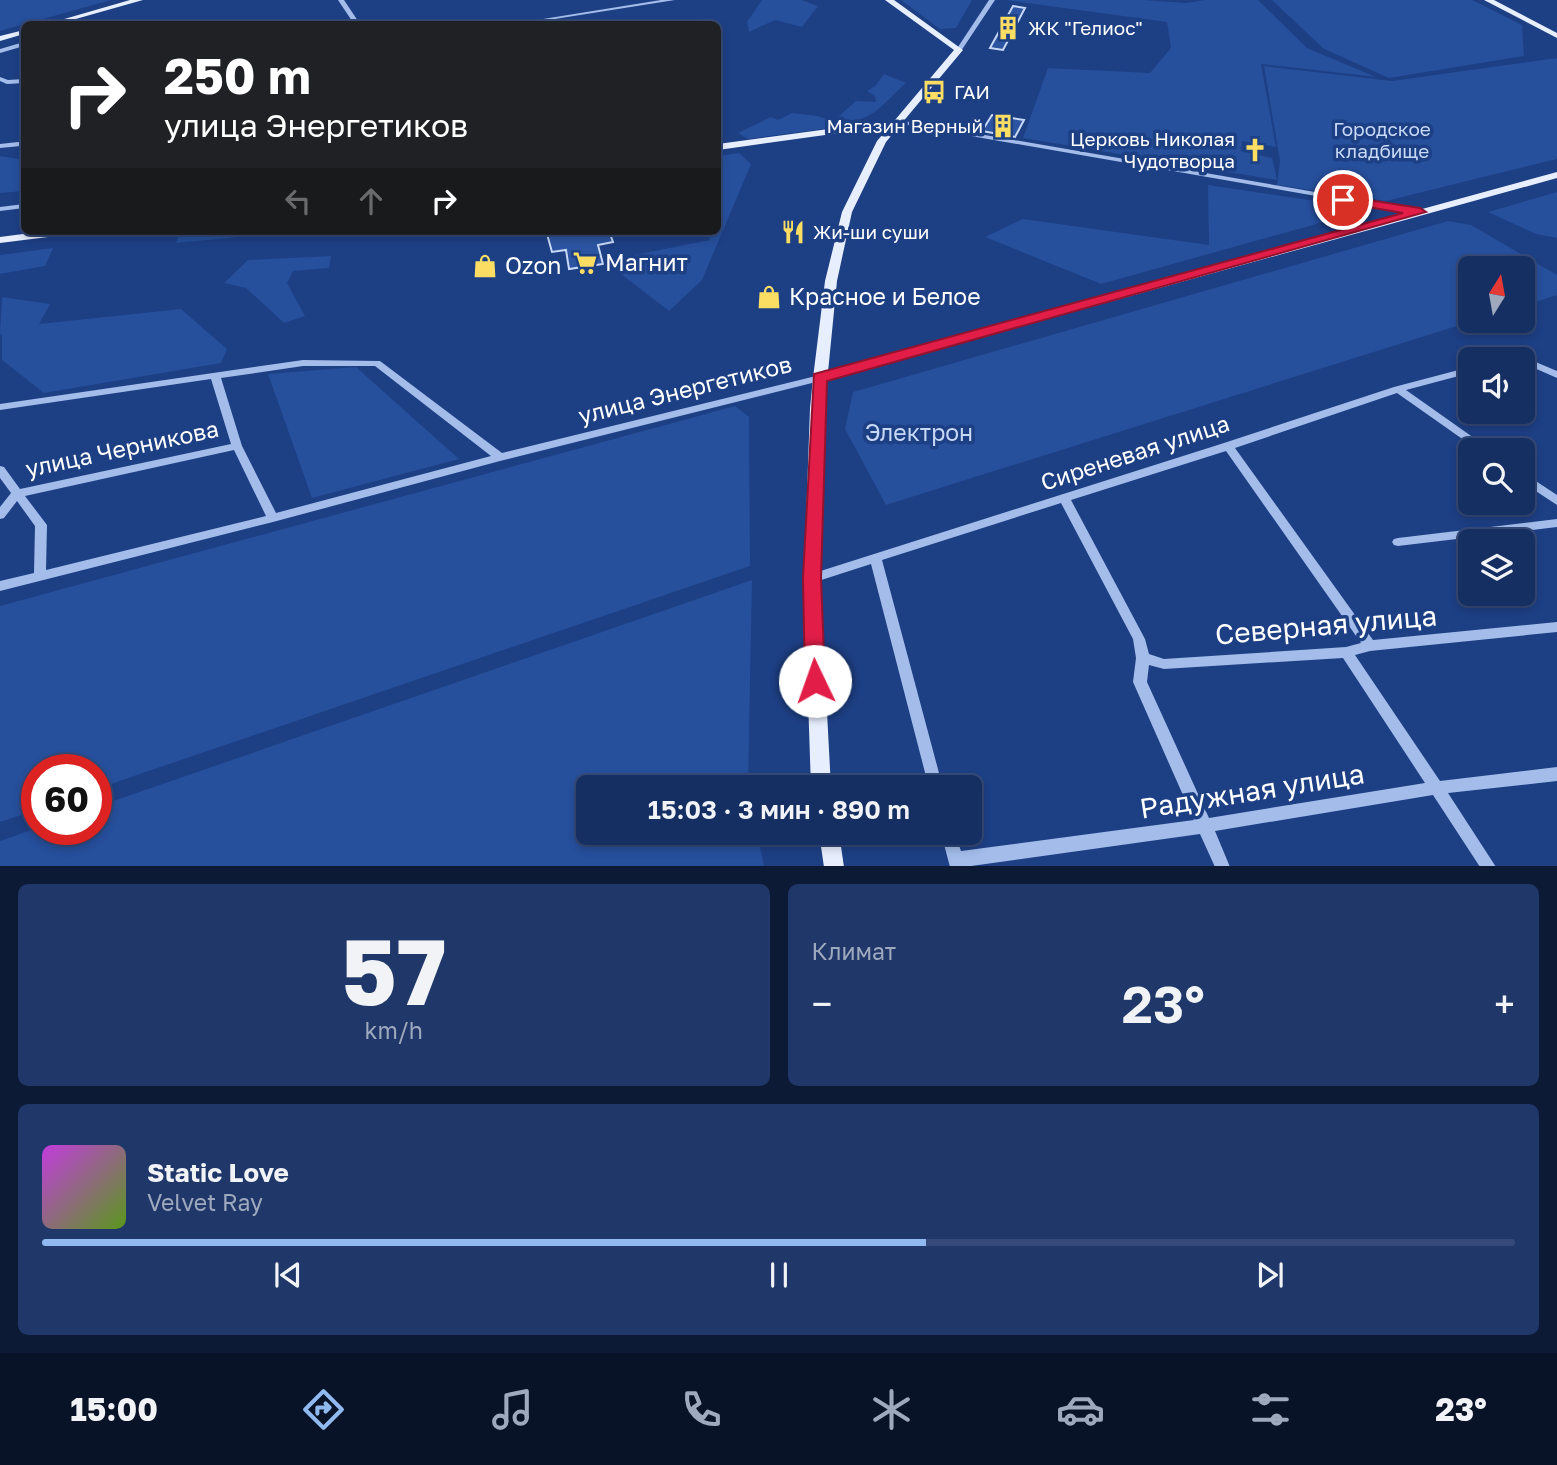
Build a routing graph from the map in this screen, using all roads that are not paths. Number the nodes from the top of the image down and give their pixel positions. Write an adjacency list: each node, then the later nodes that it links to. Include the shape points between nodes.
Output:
1 (139, 0): 9 (main road)
2 (341, 0): 10 (street)
3 (616, 0): 8 (street)
4 (672, 0): 8 (street)
5 (889, 0): 16 (main road)
6 (992, 0): 16 (street)
7 (1488, 0): 13 (main road)
8 (618, 9): 11 (street)
9 (62, 21)
10 (355, 21)
11 (536, 21)
12 (21, 33): 14 (main road)
13 (1557, 36)
14 (0, 39)
15 (21, 45): 17 (street)
16 (959, 50): 20 (main road)
17 (0, 51)
18 (0, 79): 19 (street)
19 (21, 81)
20 (898, 122): 23 (main road); 27 (street); 34 (main road, via 882,141 846,212 831,281)
21 (18, 144): 22 (street)
22 (0, 146)
23 (721, 147)
24 (1557, 175): 27 (main road, улица Энергетиков)
25 (21, 206): 26 (street)
26 (0, 209)
27 (1420, 212): 34 (main road, улица Энергетиков)
28 (40, 235): 29 (main road)
29 (0, 240)
30 (1535, 365): 31 (street)
31 (1555, 372)
32 (1458, 373): 35 (street, Сиреневая улица)
33 (215, 375): 36 (street); 38 (street); 40 (street, via 303,363 377,363)
34 (820, 378): 40 (street, улица Энергетиков); 52 (main road)
35 (1398, 389): 37 (street); 39 (street, Сиреневая улица)
36 (0, 407)
37 (1469, 438)
38 (237, 446): 43 (street, улица Черникова); 47 (street)
39 (1227, 446): 44 (street, Сиреневая улица); 55 (street)
40 (500, 457): 47 (street, улица Энергетиков)
41 (0, 470): 43 (street, улица Черникова)
42 (1535, 485): 45 (street)
43 (16, 495): 46 (street, улица Черникова); 51 (street, улица Черникова, via 41,525)
44 (1064, 498): 50 (street, Сиреневая улица); 57 (street, via 1139,639)
45 (1557, 501)
46 (0, 515)
47 (273, 518): 51 (street, улица Энергетиков)
48 (1557, 523): 49 (street)
49 (1398, 542)
50 (875, 558): 52 (street, Сиреневая улица); 60 (street)
51 (40, 576): 53 (street, улица Энергетиков)
52 (812, 578): 59 (main road)
53 (0, 586)
54 (1557, 627): 55 (street, Северная улица)
55 (1370, 646): 56 (street, Северная улица)
56 (1346, 652): 57 (street, Северная улица, via 1164,664); 61 (street)
57 (1143, 658): 62 (street, via 1140,682)
58 (1557, 774): 61 (street, Радужная улица)
59 (820, 775)
60 (933, 775)
61 (1436, 788): 62 (street, Радужная улица); 68 (street)
62 (1204, 826): 65 (street, Радужная улица); 67 (street)
63 (831, 845): 66 (main road)
64 (951, 845): 65 (street)
65 (956, 863)
66 (834, 866)
67 (1223, 866)
68 (1489, 866)

